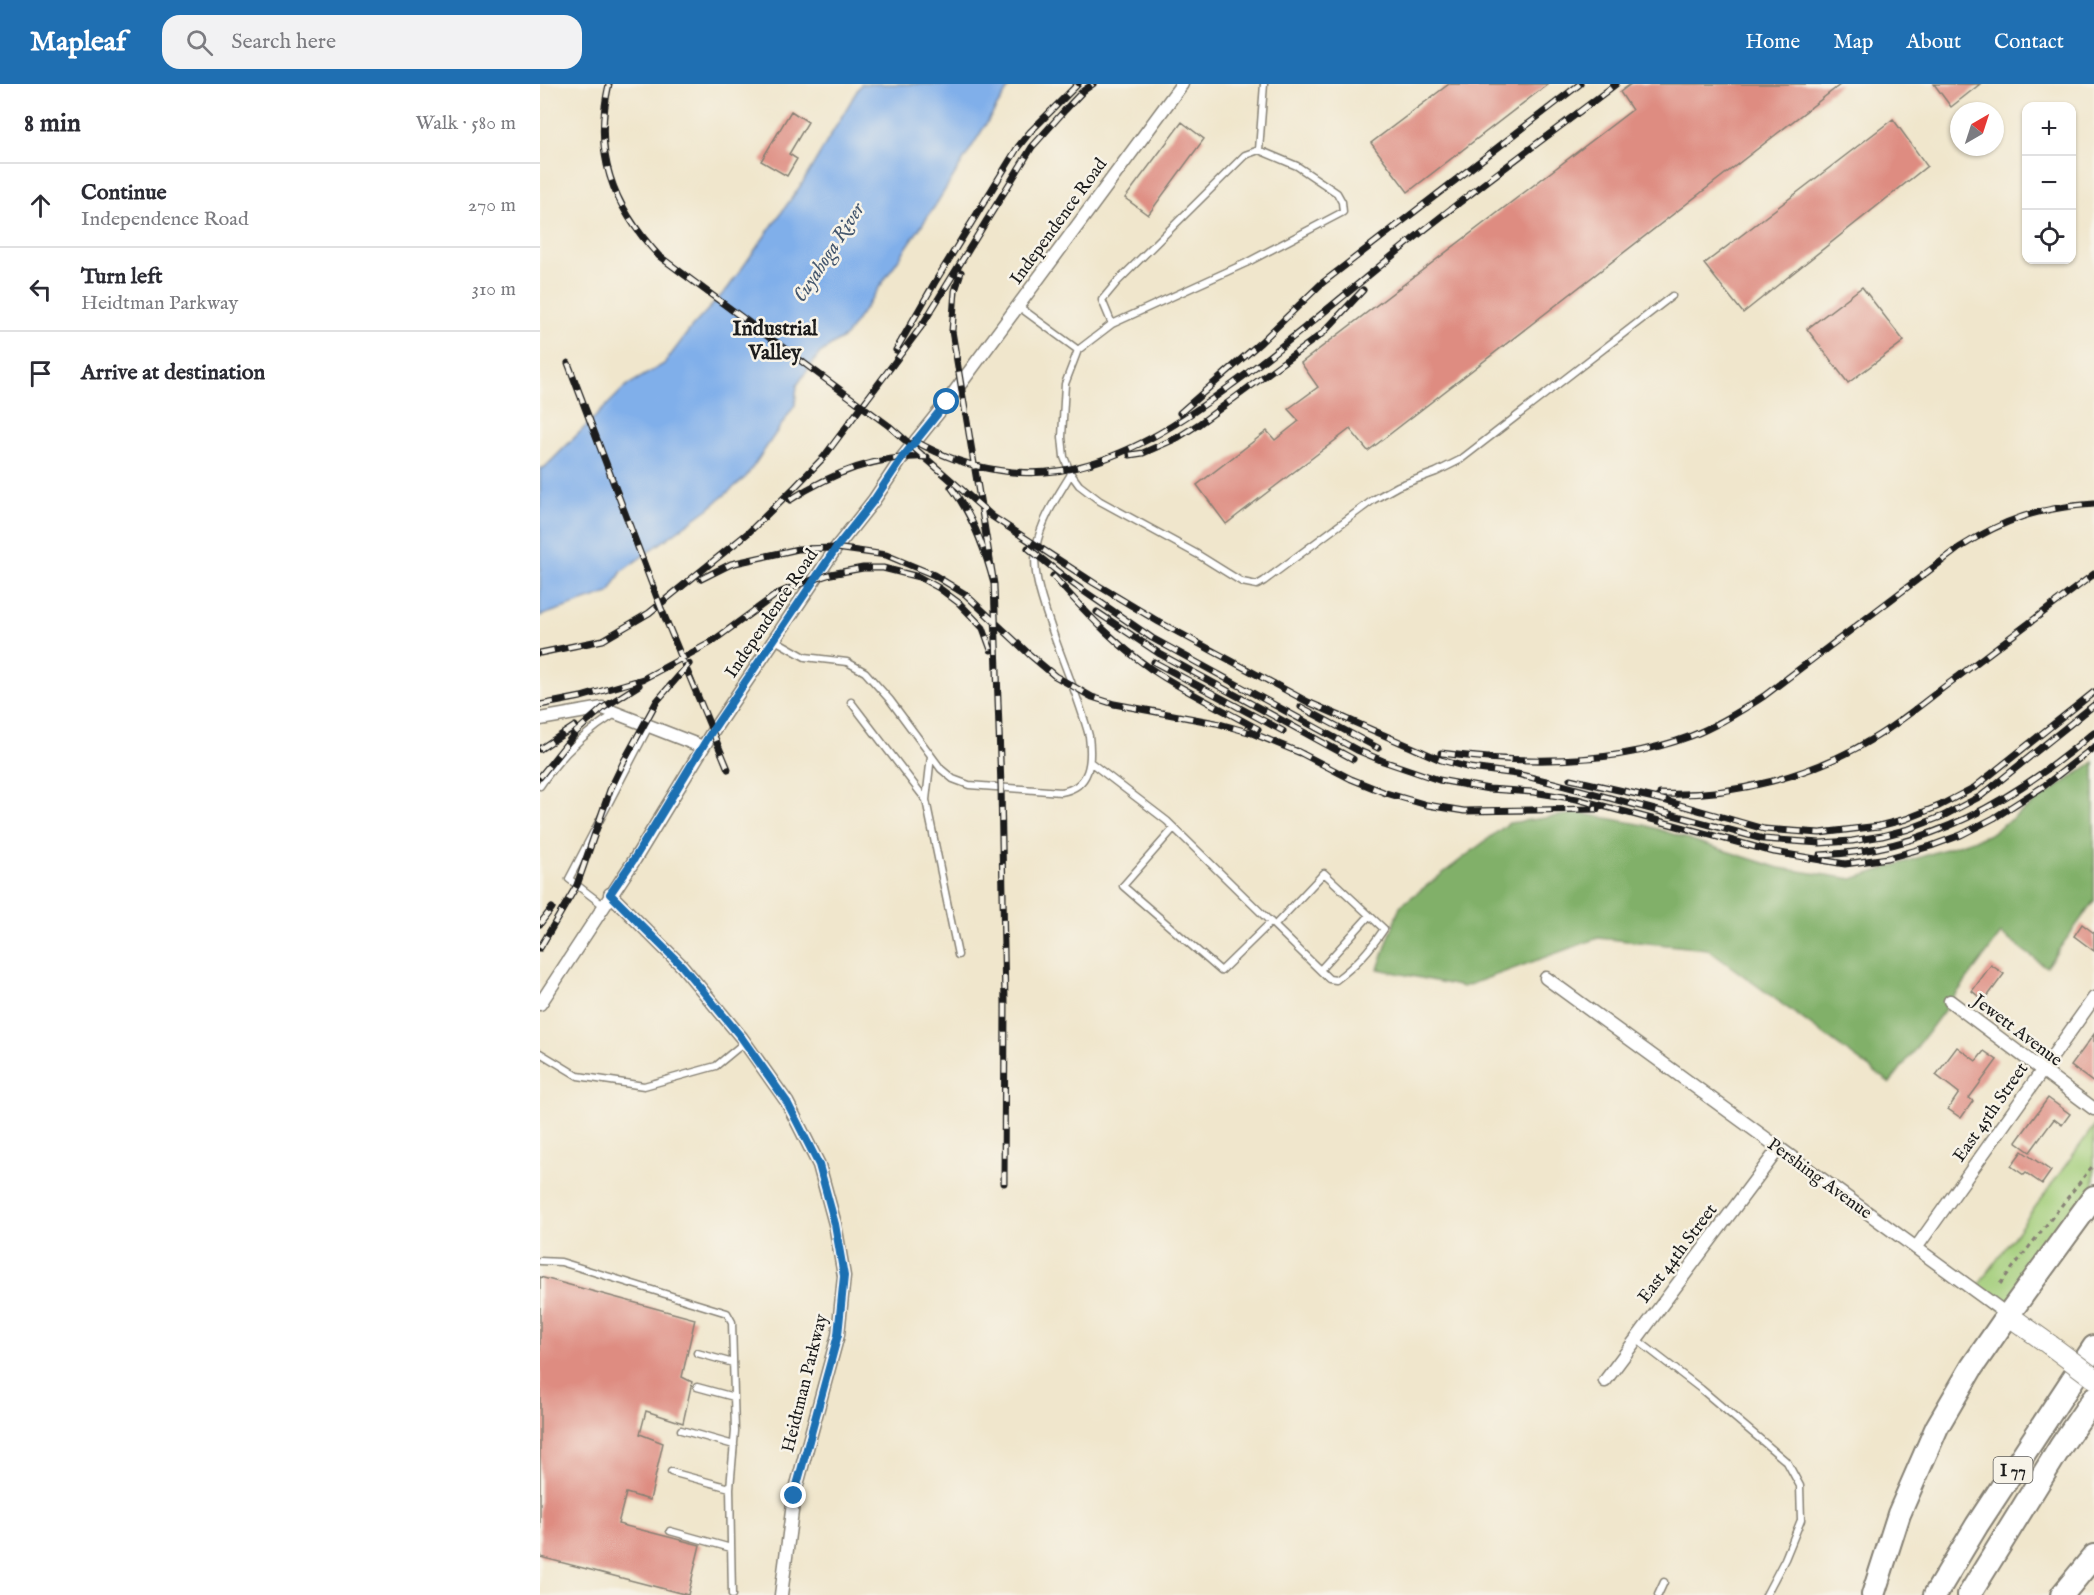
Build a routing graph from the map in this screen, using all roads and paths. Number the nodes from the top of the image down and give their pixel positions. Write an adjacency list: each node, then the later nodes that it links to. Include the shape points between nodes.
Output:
1 (1182, 84): 5 (street, Independence Road)
2 (1264, 84): 3 (lane)
3 (1259, 150): 6 (lane, via 1245,155 1116,282 1101,300); 6 (lane, via 1297,166 1337,193 1342,212 1246,263)
4 (1672, 296): 8 (lane, via 1460,460 1373,500 1257,585 1242,582 1100,501)
5 (1018, 306): 7 (lane); 9 (street, Independence Road, via 836,548)
6 (1112, 324): 7 (lane)
7 (1078, 350): 8 (lane, via 1065,384 1062,437)
8 (1071, 474): 16 (lane, via 1043,524 1035,567 1042,602 1086,722)
9 (775, 640): 14 (street, Independence Road); 15 (lane, via 805,657 857,666 876,683)
10 (851, 702): 18 (lane)
11 (615, 714): 12 (street, via 603,708); 13 (street); 17 (lane, via 573,745)
12 (540, 719)
13 (649, 726): 14 (street); 21 (lane, via 569,879)
14 (703, 747): 20 (street, Independence Road)
15 (931, 755): 16 (lane, via 947,775 960,783 1061,792 1083,781); 18 (lane)
16 (1090, 762): 19 (lane)
17 (540, 786)
18 (926, 800): 24 (lane)
19 (1174, 828): 23 (lane); 23 (lane, via 1123,886 1221,971)
20 (610, 894): 21 (street, Independence Road); 30 (street, Heidtman Parkway, via 682,966)
21 (603, 905): 29 (street, Independence Road)
22 (1370, 916): 23 (lane, via 1324,873); 25 (lane); 25 (lane, via 1384,929 1370,951 1336,980)
23 (1273, 923): 25 (lane)
24 (958, 955)
25 (1320, 970)
26 (1546, 978): 34 (street, Pershing Avenue)
27 (2094, 998): 32 (street, East 45th Street)
28 (1950, 1001): 32 (street, Jewett Avenue)
29 (540, 1004)
30 (745, 1042): 31 (lane, via 716,1066 644,1086 578,1076); 59 (street, Heidtman Parkway, via 787,1102 819,1165 844,1276 838,1335 794,1496)
31 (540, 1053)
32 (2042, 1070): 33 (street, Jewett Avenue); 37 (street, East 45th Street)
33 (2094, 1109)
34 (1779, 1148): 37 (street, Pershing Avenue); 41 (street, East 44th Street)
35 (2094, 1164): 39 (path)
36 (2094, 1197): 40 (highway)
37 (1916, 1248): 40 (street, Pershing Avenue)
38 (540, 1262): 44 (lane, via 561,1262 727,1313 732,1322)
39 (2000, 1284)
40 (2008, 1315): 45 (main road, Pershing Avenue, bridge); 62 (highway, via 1937,1427 1899,1514)
41 (1635, 1338): 46 (street, East 44th Street); 61 (lane, via 1787,1462 1800,1486 1800,1520)
42 (2094, 1347): 63 (highway, I 77)
43 (697, 1353): 44 (lane)
44 (733, 1363): 48 (lane)
45 (2094, 1378)
46 (1605, 1381)
47 (697, 1387): 48 (lane)
48 (734, 1397): 51 (lane)
49 (2094, 1398): 64 (highway, I 77)
50 (681, 1430): 51 (lane)
51 (734, 1445): 53 (lane)
52 (671, 1472): 53 (lane)
53 (730, 1488): 55 (lane)
54 (670, 1531): 55 (lane)
55 (731, 1548): 58 (lane)
56 (2094, 1556): 65 (highway)
57 (1664, 1582): 60 (lane)
58 (732, 1595)
59 (781, 1595)
60 (1658, 1595)
61 (1766, 1595)
62 (1873, 1595)
63 (1935, 1595)
64 (1969, 1595)
65 (2062, 1595)

